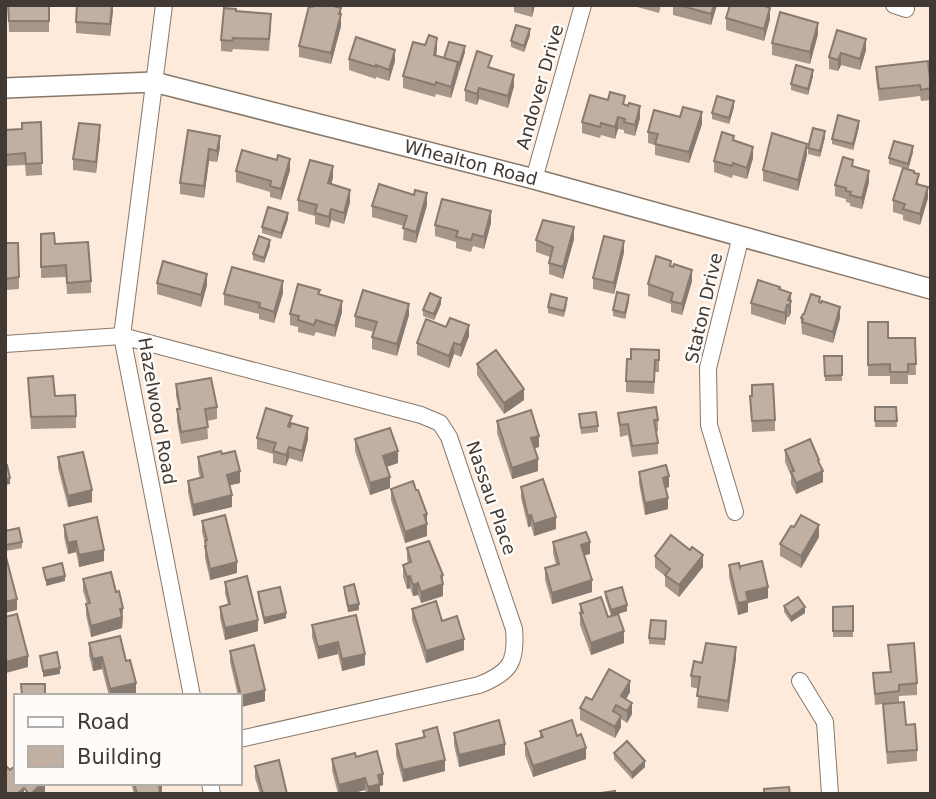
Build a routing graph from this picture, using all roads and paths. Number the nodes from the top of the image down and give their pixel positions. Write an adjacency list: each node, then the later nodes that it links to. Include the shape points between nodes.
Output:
1 (164, 5): 3 (street, Hazelwood Road)
2 (583, 5): 5 (street, Andover Drive)
3 (154, 82): 4 (street, Whealton Road); 5 (street, Whealton Road); 8 (street, Hazelwood Road)
4 (5, 88)
5 (534, 180): 6 (street, Whealton Road)
6 (741, 236): 7 (street, Whealton Road); 10 (street, Staton Drive, via 708,368 709,425)
7 (931, 289)
8 (122, 336): 9 (street, Nassau Place); 12 (street, Hazelwood Road); 13 (street, Nassau Place, via 440,423 457,456 514,629 510,665 497,678 480,685)
9 (5, 344)
10 (735, 512)
11 (800, 681): 14 (street, via 824,722)
12 (192, 694)
13 (242, 739)
14 (830, 794)

